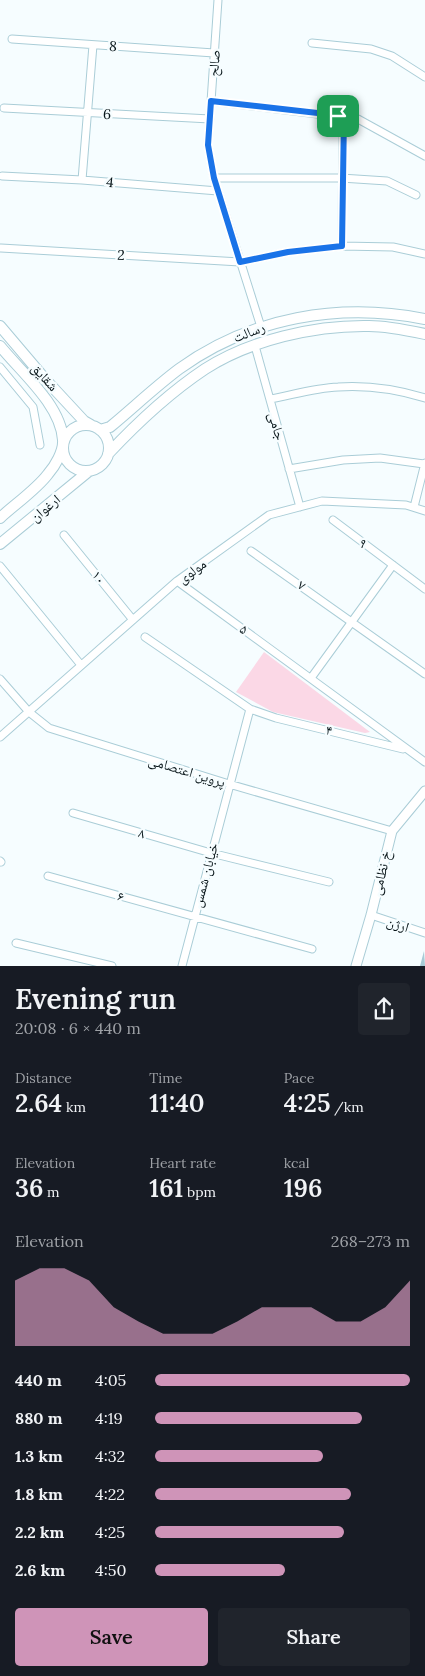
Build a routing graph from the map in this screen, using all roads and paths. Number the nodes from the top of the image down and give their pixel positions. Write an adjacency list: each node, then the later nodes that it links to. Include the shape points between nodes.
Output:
1 (218, 0): 5 (street, صالح)
2 (12, 40): 4 (street, 8)
3 (312, 43): 6 (street, via 371,49 392,56)
4 (93, 45): 5 (street, 8); 9 (street)
5 (214, 53): 7 (street, صالح)
6 (425, 77)
7 (211, 101): 10 (street); 11 (street, صالح)
8 (4, 108): 9 (street, 6)
9 (88, 113): 11 (street, 6); 16 (street)
10 (344, 116): 12 (street, via 358,118); 15 (street)
11 (210, 119): 14 (street, صالح, via 208,145)
12 (425, 156)
13 (2, 176): 16 (street, 4)
14 (214, 178): 15 (street); 17 (street, صالح)
15 (343, 178): 18 (street, via 387,181); 19 (street)
16 (82, 180): 17 (street, 4)
17 (218, 191): 22 (street, صالح)
18 (416, 195)
19 (342, 246): 21 (street, 2, via 393,247); 22 (street, 2)
20 (1, 248): 22 (street, 2)
21 (425, 254)
22 (240, 262): 25 (street, صالح)
23 (425, 319): 25 (main road, رسالت, via 400,314 340,312 291,318)
24 (0, 326): 32 (main road, شقایق, via 78,415)
25 (261, 327): 32 (main road, رسالت, via 201,355 157,386 110,427)
26 (425, 334): 28 (main road, رسالت, via 370,326 340,326 292,334)
27 (0, 346): 33 (main road, شقایق, via 49,404)
28 (255, 346): 31 (street, جامی); 35 (main road, رسالت, via 206,368 134,426)
29 (0, 367): 34 (street, via 33,407)
30 (425, 398): 31 (street, via 370,386 336,387)
31 (270, 399): 37 (street, جامی)
32 (96, 428): 33 (main road, via 83,425 74,428); 35 (main road, via 106,436)
33 (64, 442): 38 (main road, via 66,460 80,470); 42 (main road, ارغوان, via 47,476)
34 (40, 445)
35 (108, 454): 38 (main road, via 104,463)
36 (425, 463): 37 (street, via 380,458); 40 (street)
37 (289, 469): 39 (street, جامی)
38 (89, 471): 45 (main road, ارغوان)
39 (300, 507): 40 (street, مولوی, via 322,501); 49 (street, مولوی, via 269,515)
40 (414, 507): 41 (street, مولوی)
41 (425, 511)
42 (0, 518)
43 (333, 520): 47 (street, ۹)
44 (64, 535): 51 (street, ۱۰)
45 (0, 544)
46 (251, 551): 52 (street, ۷)
47 (393, 565): 50 (street); 52 (street)
48 (0, 566): 54 (street)
49 (178, 581): 51 (street, مولوی); 56 (street, ۵)
50 (425, 589)
51 (133, 620): 54 (street, مولوی)
52 (352, 620): 55 (street); 56 (street)
53 (145, 637): 58 (street, ۴)
54 (81, 665): 59 (street, مولوی)
55 (425, 674)
56 (311, 678): 61 (street)
57 (0, 679): 59 (street, پروین اعتصامی)
58 (250, 709): 61 (street, ۴); 63 (street, خیابان شمس)
59 (29, 712): 60 (street, مولوی); 63 (street, پروین اعتصامی, via 49,728)
60 (0, 737)
61 (408, 750): 62 (street)
62 (425, 762)
63 (229, 784): 66 (street, پروین اعتصامی); 67 (street, خیابان شمس)
64 (425, 791): 66 (street, خ نظامی)
65 (73, 813): 67 (street, ۸)
66 (392, 830): 70 (street, خ نظامی)
67 (211, 853): 69 (street); 71 (street, خیابان شمس)
68 (48, 876): 71 (street, ۶)
69 (329, 882)
70 (371, 915): 72 (street, ارژن); 77 (street, خ نظامی)
71 (195, 917): 74 (street); 76 (street, خیابان شمس)
72 (425, 933)
73 (16, 943): 75 (street)
74 (312, 949)
75 (112, 966)
76 (182, 966)
77 (356, 966)

